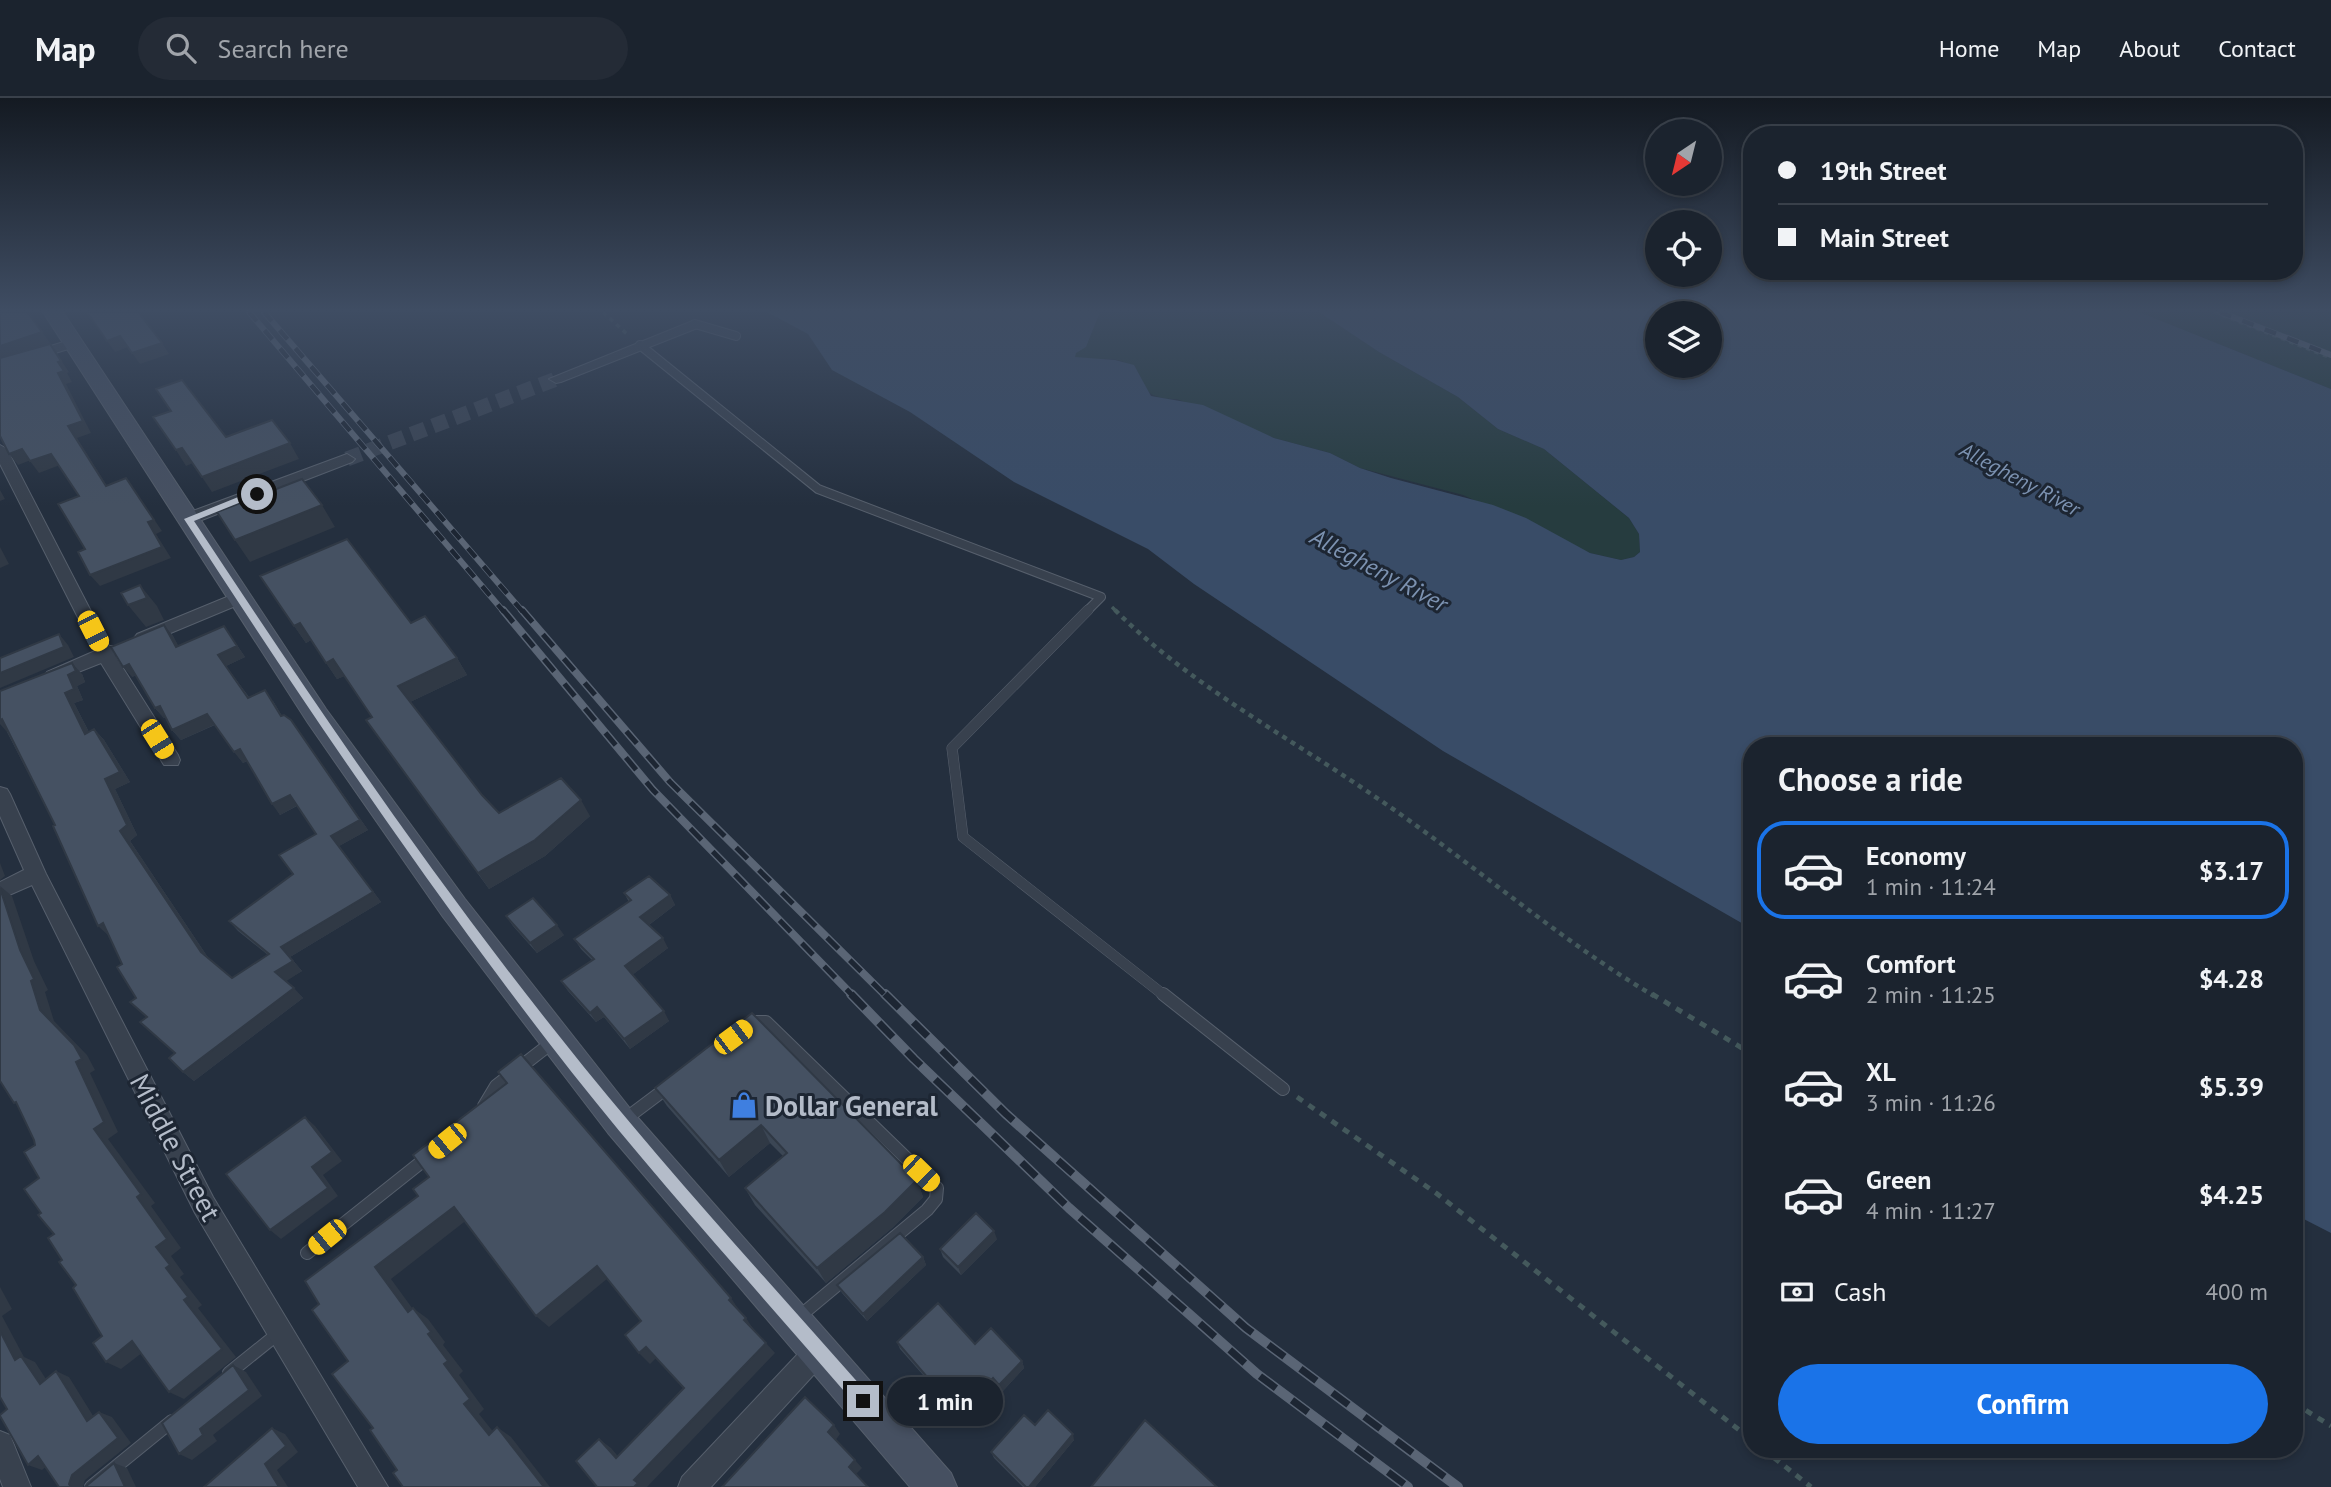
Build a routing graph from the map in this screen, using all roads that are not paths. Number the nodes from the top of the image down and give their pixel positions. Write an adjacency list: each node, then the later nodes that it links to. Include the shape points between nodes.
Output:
1 (95, 377): 7 (main road)
2 (561, 377): 4 (street)
3 (679, 377): 18 (lane, via 818,489 1101,597 952,748 963,837)
4 (556, 379)
5 (0, 449): 9 (street)
6 (347, 459): 7 (street)
7 (188, 519): 8 (main road)
8 (239, 598): 9 (street); 16 (main road, via 317,716)
9 (105, 654): 10 (street); 11 (street)
10 (35, 683)
11 (170, 761)
12 (0, 794): 13 (street, Middle Street)
13 (36, 874): 14 (street); 24 (street, Middle Street, via 204,1205)
14 (0, 891)
15 (743, 1030): 23 (lane, via 753,1022 766,1022 937,1188 936,1199 927,1209)
16 (554, 1040): 19 (lane, via 496,1086); 20 (main road)
17 (683, 1075): 20 (lane)
18 (1283, 1089)
19 (474, 1117)
20 (620, 1122): 23 (main road)
21 (435, 1150): 22 (lane)
22 (307, 1253)
23 (795, 1320): 25 (main road)
24 (280, 1332): 26 (lane); 31 (street, Middle Street)
25 (819, 1350): 32 (street); 33 (main road)
26 (220, 1381)
27 (187, 1408): 30 (lane)
28 (0, 1445): 29 (street)
29 (18, 1487)
30 (91, 1487)
31 (374, 1487)
32 (692, 1487)
33 (937, 1487)

